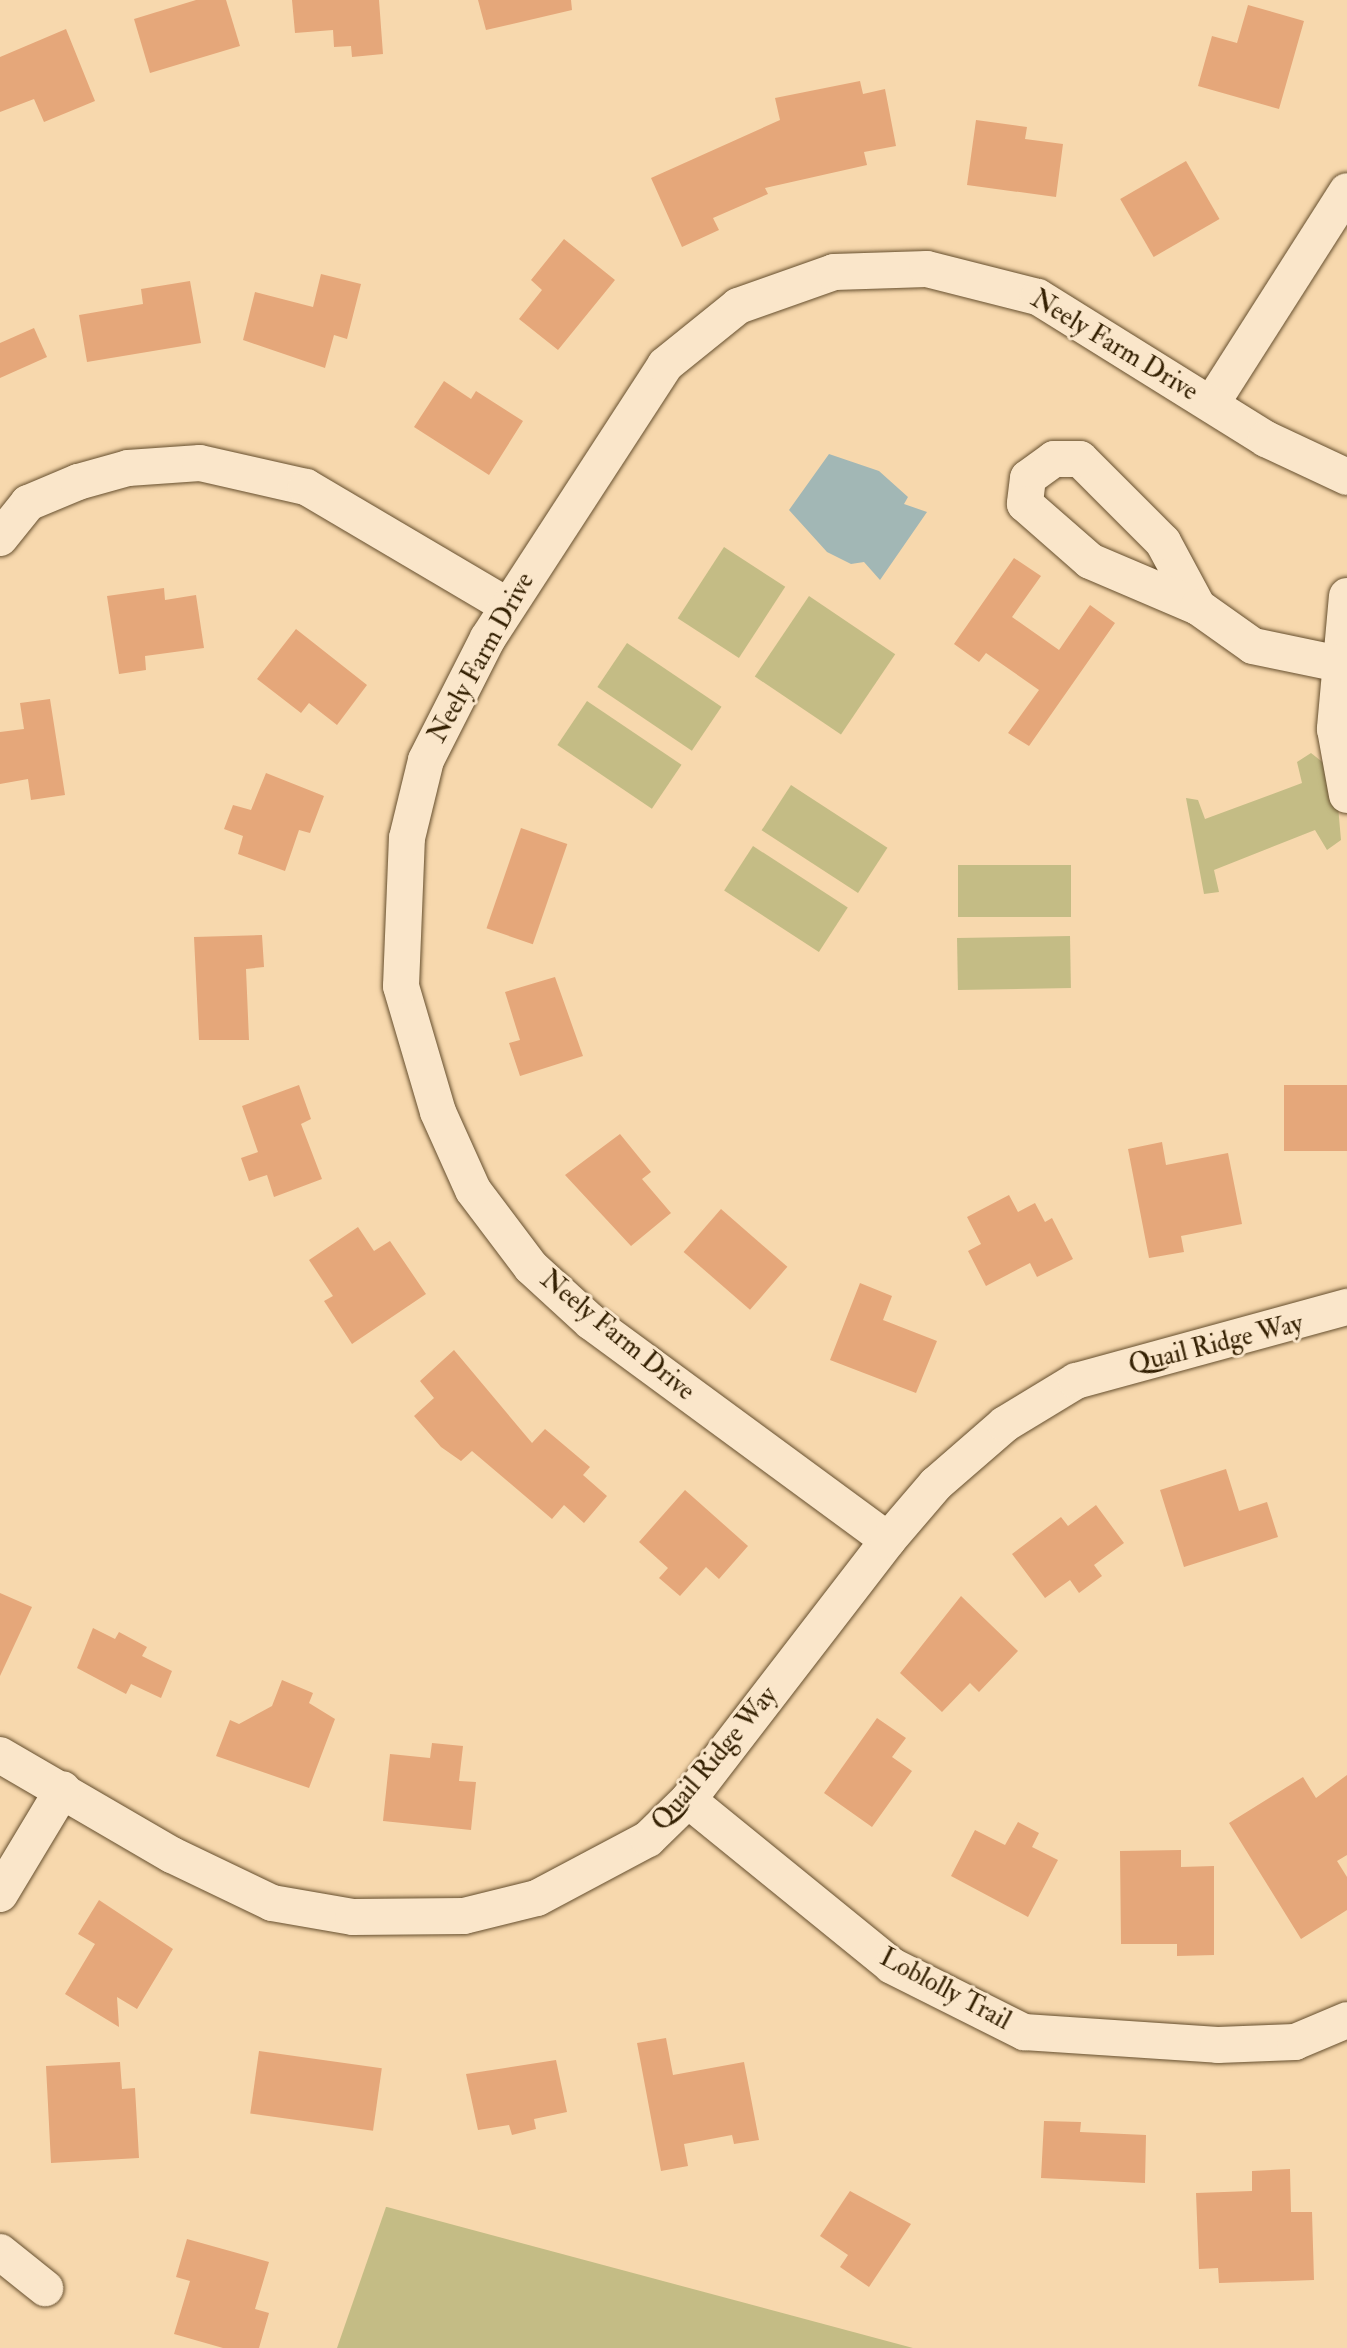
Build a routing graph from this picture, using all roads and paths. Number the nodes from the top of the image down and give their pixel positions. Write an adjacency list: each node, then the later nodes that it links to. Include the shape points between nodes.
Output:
1 (1347, 191): 2 (street)
2 (1212, 403): 3 (street, Neely Farm Drive); 6 (street, Neely Farm Drive, via 1038,297 927,269 834,272 738,306 665,365)
3 (1347, 477)
4 (0, 538): 6 (street, via 28,503 78,482 128,468 200,463 306,487)
5 (1347, 596): 8 (street)
6 (508, 606): 11 (street, Neely Farm Drive, via 426,760 407,838 401,986 438,1112 473,1190 531,1267 591,1322)
7 (1198, 607): 7 (street, via 1163,542 1080,459 1054,459 1028,478 1025,504 1070,545); 8 (street, via 1253,646)
8 (1340, 664): 9 (street, via 1335,729)
9 (1347, 795)
10 (1347, 1307): 11 (street, Quail Ridge Way, via 1076,1381 1005,1424 936,1484)
11 (888, 1540): 14 (street, Quail Ridge Way)
12 (0, 1755): 13 (street, Quail Ridge Way)
13 (63, 1789): 14 (street, Quail Ridge Way, via 172,1855 272,1903 353,1917 464,1916 537,1898 648,1839); 15 (street)
14 (688, 1800): 16 (street, Loblolly Trail, via 892,1966 1024,2032 1218,2045 1295,2042)
15 (0, 1894)
16 (1347, 2020)
17 (0, 2252): 18 (street)
18 (45, 2288)

